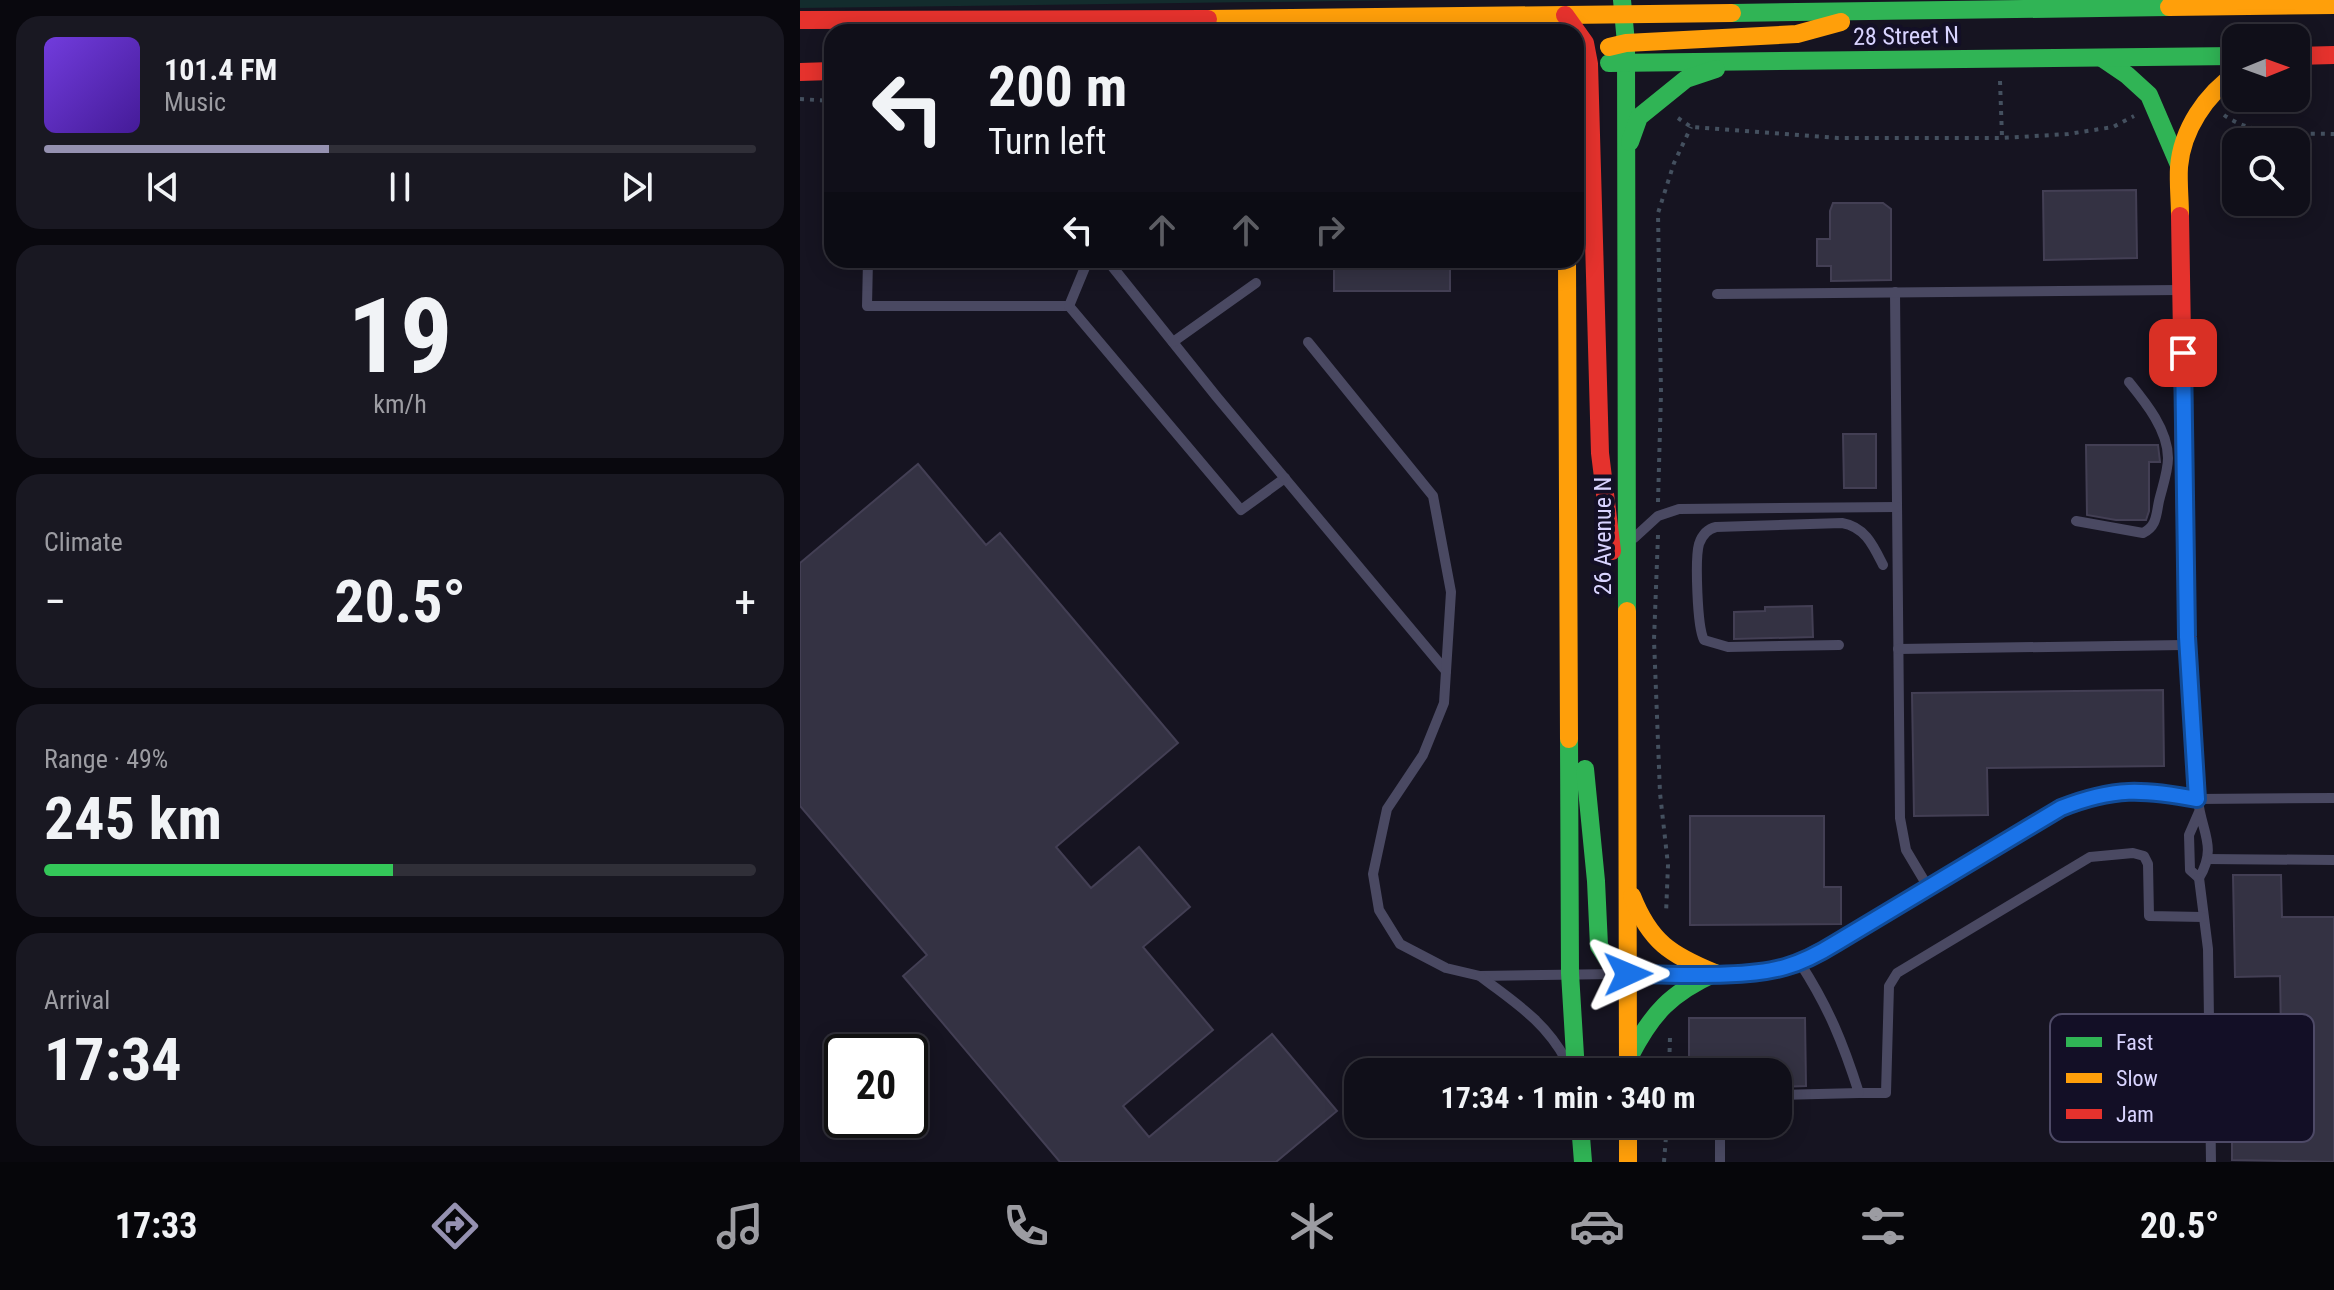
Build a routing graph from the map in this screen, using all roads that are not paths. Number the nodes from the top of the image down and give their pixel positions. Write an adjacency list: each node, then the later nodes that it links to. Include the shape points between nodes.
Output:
1 (1471, 0): 8 (main road)
2 (1719, 0): 5 (main road)
3 (2334, 5): 6 (main road, 28 Street N)
4 (1622, 7): 5 (main road, 28 Street N); 7 (main road); 11 (main road, 26 Avenue N)
5 (1751, 12): 6 (main road, 28 Street N)
6 (1880, 12): 11 (main road, via 1797,34)
7 (1597, 14): 10 (main road); 11 (main road)
8 (1407, 18): 9 (main road); 10 (main road)
9 (800, 20)
10 (1570, 23)
11 (1619, 45): 16 (main road); 19 (main road, 26 Avenue N)
12 (2334, 55): 14 (main road)
13 (2222, 56): 15 (main road, 28 Street N)
14 (2310, 56)
15 (2102, 58): 18 (main road, 28 Street N); 25 (main road, via 2149,95)
16 (1584, 60)
17 (1584, 61): 19 (main road, 28 Street N)
18 (1737, 62): 19 (main road, 28 Street N); 24 (main road, via 1686,79 1639,117)
19 (1626, 63): 24 (main road, 26 Avenue N)
20 (824, 71): 21 (main road)
21 (800, 72)
22 (2222, 82): 25 (main road, via 2201,108)
23 (1584, 105): 47 (main road, via 1600,453)
24 (1626, 154): 41 (main road, 26 Avenue N)
25 (2179, 165): 31 (main road)
26 (868, 268): 34 (lane, via 867,306)
27 (1085, 268): 34 (lane)
28 (1113, 268): 35 (lane)
29 (1567, 268): 43 (main road, 26 Avenue N)
30 (1256, 283): 35 (lane)
31 (2182, 290): 32 (lane); 45 (main road)
32 (1895, 292): 33 (lane); 39 (lane)
33 (1717, 294)
34 (1069, 306): 38 (lane, via 1241,510)
35 (1173, 342): 38 (lane)
36 (1308, 342): 48 (lane, via 1433,496 1451,592)
37 (2129, 382): 40 (lane, via 2166,439 2168,460 2157,517 2143,533)
38 (1285, 478): 48 (lane)
39 (1897, 507): 41 (lane, via 1679,509 1658,516); 46 (lane)
40 (2076, 521)
41 (1627, 546): 47 (main road, 26 Avenue N)
42 (1883, 565): 44 (lane, via 1860,529 1842,523 1716,527 1701,538 1699,628 1704,640 1728,647)
43 (1567, 596): 58 (main road, 26 Avenue N); 60 (main road, via 1599,946 1611,964)
44 (1839, 645)
45 (2187, 645): 46 (lane); 50 (main road)
46 (1898, 649): 55 (lane, via 1901,830 1906,850)
47 (1627, 668): 54 (main road, 26 Avenue N)
48 (1446, 671): 61 (lane, via 1444,703 1423,755 1387,809 1373,874 1379,910 1400,944 1446,968)
49 (2334, 798): 50 (lane)
50 (2198, 805): 51 (lane, via 2207,833); 53 (lane, via 2189,835 2190,870); 55 (lane, via 2135,790 2078,801)
51 (2207, 859): 52 (lane); 53 (lane)
52 (2334, 860)
53 (2199, 878): 56 (lane)
54 (1628, 883): 59 (main road, via 1640,918 1656,942); 60 (main road, 26 Avenue N)
55 (1928, 887): 57 (lane)
56 (2203, 917): 62 (lane); 67 (lane, via 2149,916 2144,856 2090,857 1897,973 1889,986 1886,1093)
57 (1800, 963): 59 (lane); 67 (lane, via 1842,1038)
58 (1570, 973): 60 (lane); 61 (lane); 64 (main road, 26 Avenue N)
59 (1715, 973): 60 (lane); 66 (main road, via 1686,985 1660,1007 1645,1025)
60 (1628, 974): 65 (main road, 26 Avenue N)
61 (1480, 976): 63 (lane, via 1535,1018)
62 (2209, 1014)
63 (1566, 1058)
64 (1573, 1058)
65 (1628, 1058)
66 (1631, 1058)
67 (1859, 1093): 68 (lane)
68 (1792, 1095)
69 (1581, 1138): 73 (main road)
70 (1628, 1138): 74 (main road)
71 (1720, 1138): 75 (lane)
72 (2211, 1142): 76 (lane)
73 (1583, 1162)
74 (1628, 1162)
75 (1720, 1162)
76 (2211, 1162)

